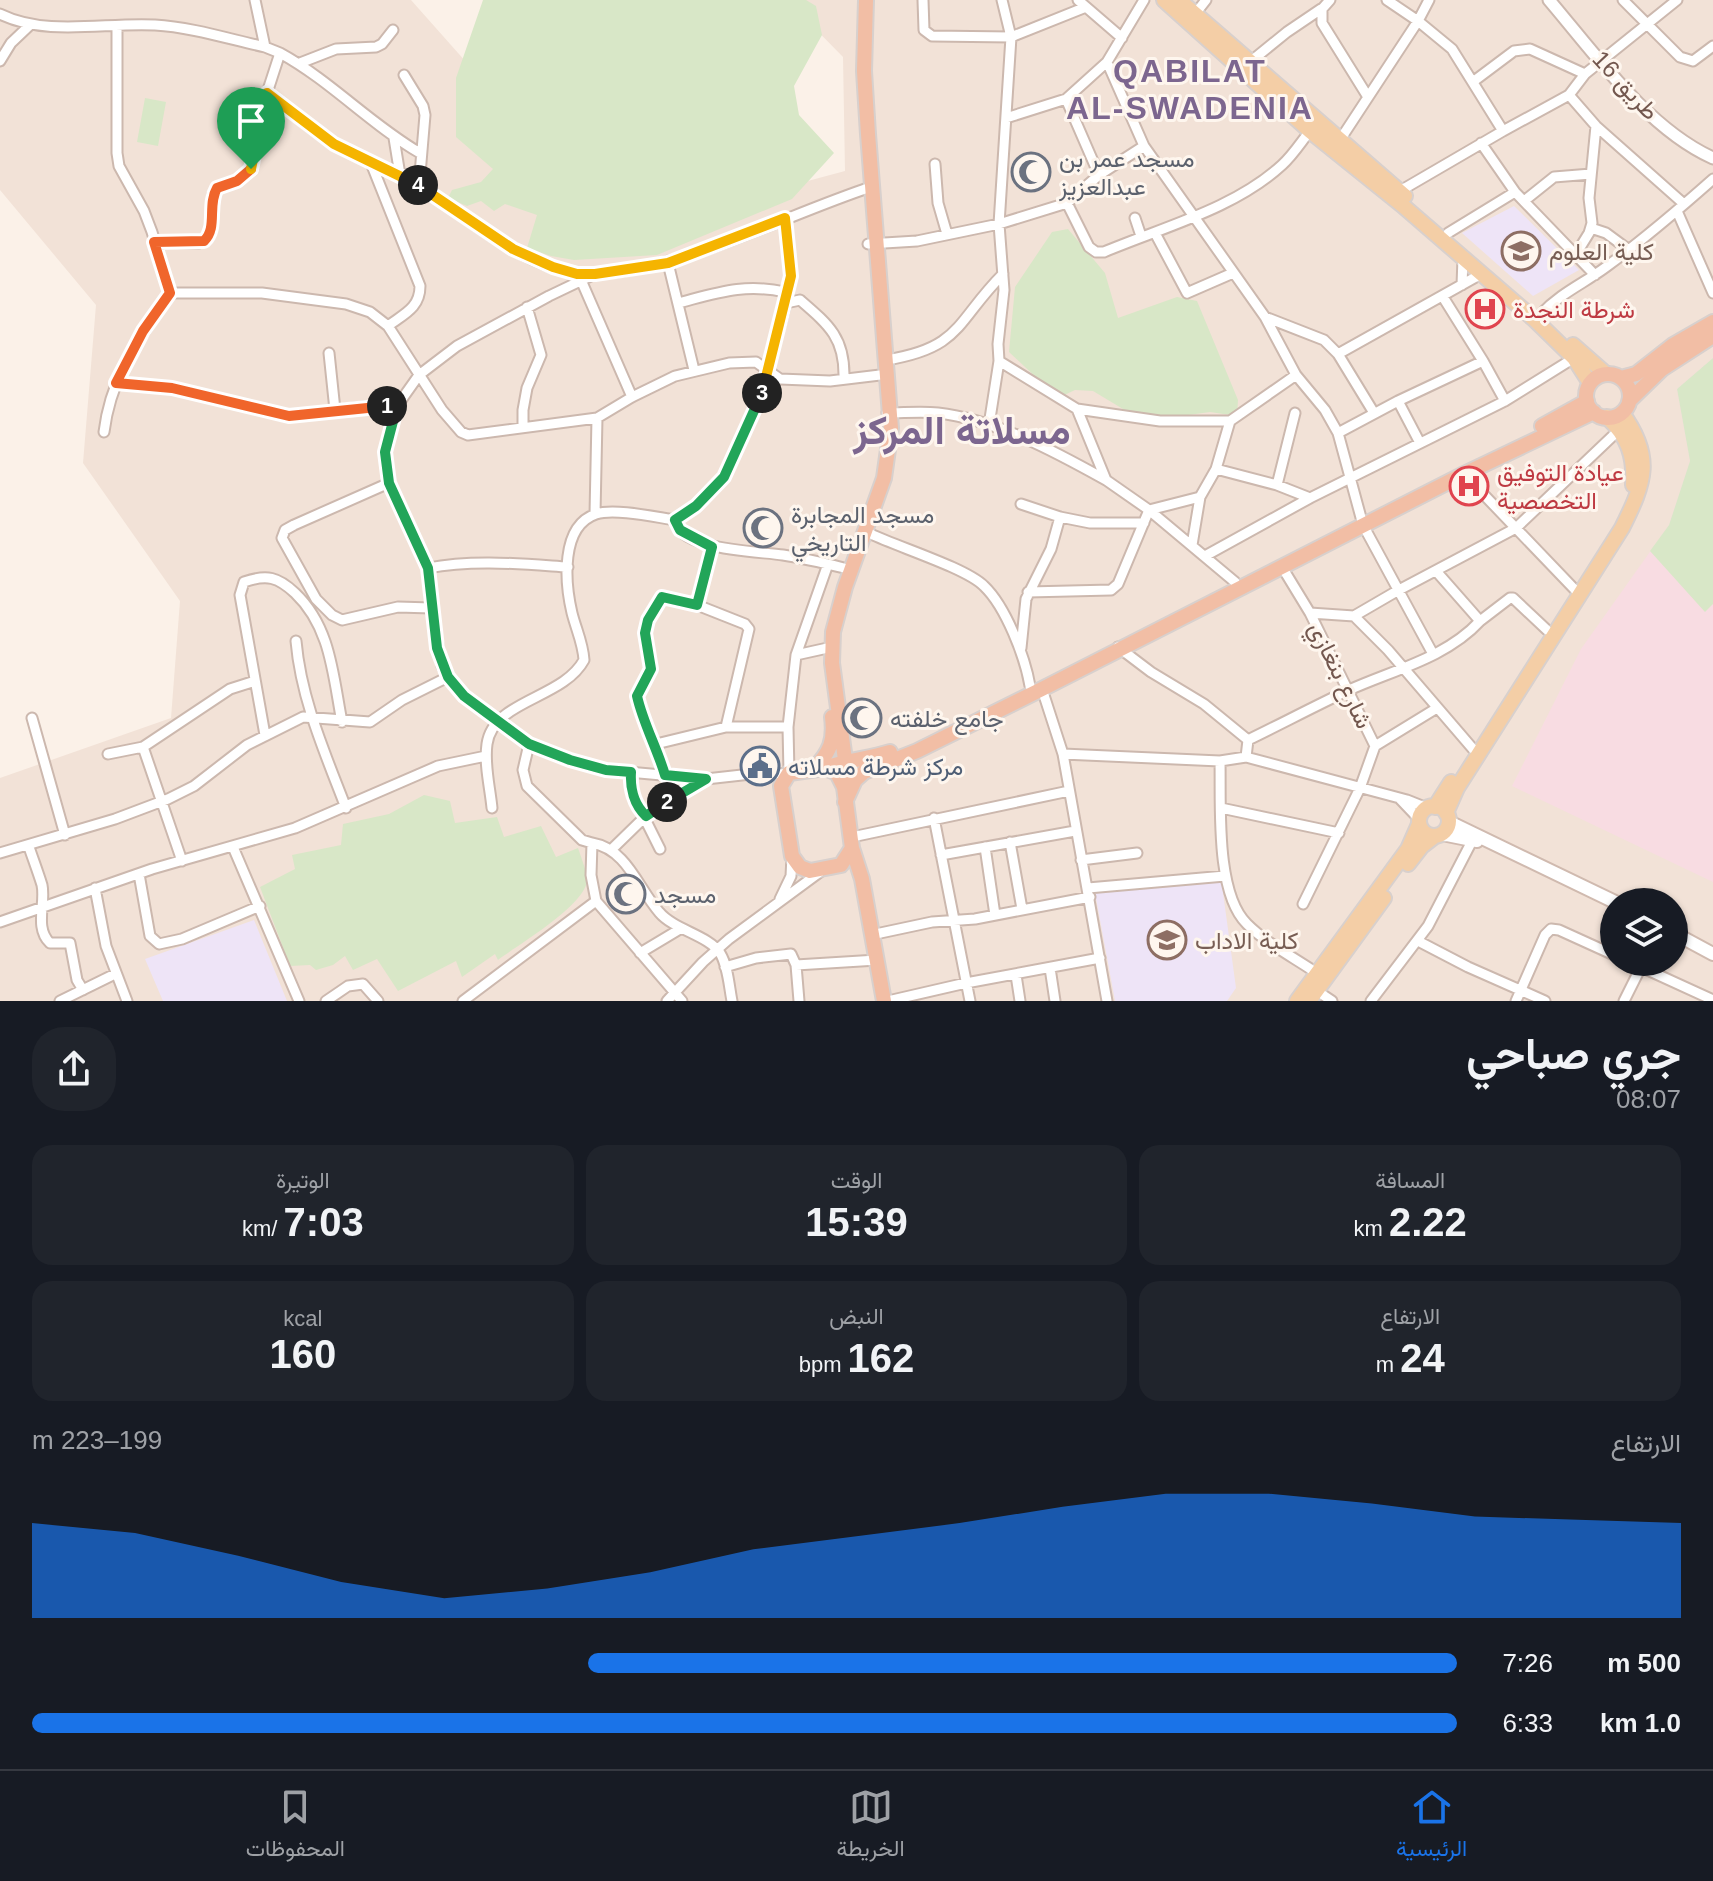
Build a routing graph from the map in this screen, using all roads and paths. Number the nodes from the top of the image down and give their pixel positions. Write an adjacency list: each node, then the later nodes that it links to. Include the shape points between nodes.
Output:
1 (255, 0): 28 (street)
2 (857, 0): 59 (highway, via 856,73)
3 (866, 0): 59 (highway)
4 (923, 0): 25 (street, via 929,36)
5 (1002, 0): 25 (street)
6 (1144, 0): 26 (street)
7 (1164, 0): 44 (main road)
8 (1179, 0): 19 (main road)
9 (1206, 0): 19 (street)
10 (1330, 0): 17 (street)
11 (1387, 0): 20 (street)
12 (1429, 0): 20 (street)
13 (1549, 0): 33 (street, طريق 16)
14 (1623, 0): 22 (street)
15 (1677, 0): 22 (street)
16 (1082, 4): 25 (street); 26 (street)
17 (1322, 9): 32 (street); 40 (street, via 1320,18 1330,39)
18 (0, 14): 21 (street)
19 (1195, 14): 32 (main road)
20 (1418, 21): 37 (street, via 1452,49); 40 (street)
21 (31, 24): 23 (street); 30 (street)
22 (1645, 24): 27 (street, via 1686,60 1700,58); 33 (street)
23 (117, 26): 28 (street, via 158,25); 74 (street, via 119,166)
24 (393, 30): 34 (street, via 376,47 336,49)
25 (1011, 37): 42 (street)
26 (1122, 38): 31 (street)
27 (1713, 46)
28 (265, 47): 29 (street)
29 (280, 53): 34 (street); 38 (street)
30 (0, 61)
31 (1107, 62): 41 (street); 49 (street)
32 (1250, 62): 48 (main road)
33 (1602, 62): 35 (street); 51 (street, طريق 16, via 1649,113)
34 (300, 63): 46 (street)
35 (1585, 74): 37 (street, via 1522,49); 39 (street)
36 (404, 75): 50 (street, via 425,115)
37 (1474, 81): 45 (street)
38 (267, 93): 52 (street, via 334,144); 74 (street, via 251,169 213,194 209,237 199,243)
39 (1569, 95): 43 (street); 45 (street)
40 (1368, 97): 48 (street)
41 (1066, 99): 42 (street); 56 (street)
42 (1006, 118): 68 (street)
43 (1596, 126): 54 (street); 64 (street)
44 (1310, 131): 48 (main road); 65 (street, via 1283,164 1250,189)
45 (1503, 131): 47 (street)
46 (394, 138): 50 (street); 55 (street)
47 (1481, 143): 60 (street); 61 (street)
48 (1337, 144): 60 (main road); 78 (main road)
49 (1144, 146): 56 (street); 65 (street)
50 (420, 153): 58 (street)
51 (1713, 158)
52 (371, 163): 55 (street); 96 (street, via 420,286 414,308)
53 (935, 164): 72 (street)
54 (1591, 174): 62 (street, via 1554,177); 69 (street)
55 (400, 175): 58 (street)
56 (1099, 175): 63 (street)
57 (1713, 179): 64 (street)
58 (419, 186): 81 (street, via 513,249 567,272)
59 (867, 189): 66 (street); 75 (highway)
60 (1400, 191): 71 (main road)
61 (1515, 192): 62 (street); 71 (street)
62 (1524, 201): 77 (street)
63 (1067, 203): 68 (street); 73 (street, via 1096,252)
64 (1681, 208): 76 (street); 88 (street)
65 (1195, 216): 70 (street); 80 (street)
66 (785, 218): 79 (street); 91 (street, via 791,276)
67 (1135, 218): 73 (street)
68 (999, 224): 72 (street); 82 (street)
69 (1591, 228): 76 (street); 77 (street)
70 (1155, 233): 73 (street); 80 (street, via 1187,293)
71 (1448, 233): 93 (main road)
72 (947, 234): 75 (street)
73 (1141, 236)
74 (154, 242): 87 (street)
75 (872, 244): 101 (highway); 108 (highway)
76 (1629, 250): 84 (street)
77 (1576, 254): 84 (street)
78 (1463, 258): 83 (main road); 86 (street)
79 (668, 263): 81 (street); 90 (street)
80 (1233, 273): 94 (street)
81 (595, 274): 85 (street)
82 (1003, 274): 101 (street, via 962,326 937,346); 102 (street)
83 (1481, 274): 86 (street); 100 (main road)
84 (1595, 275): 93 (street, via 1571,287)
85 (581, 280): 92 (street); 114 (street)
86 (1462, 285): 89 (street)
87 (170, 293): 96 (street, via 262,293 331,301 370,312); 112 (street)
88 (1713, 293)
89 (1443, 297): 99 (street); 103 (street)
90 (678, 303): 91 (street, via 744,287 785,292); 104 (street)
91 (786, 303): 105 (street); 110 (street, via 800,300 831,329 844,356)
92 (527, 307): 107 (street, via 457,346); 127 (street, via 541,355 525,396)
93 (1541, 314): 106 (main road)
94 (1265, 317): 99 (street, via 1319,336); 109 (street)
95 (1713, 322): 111 (highway, via 1636,374)
96 (388, 326): 107 (street)
97 (1713, 336): 119 (highway)
98 (329, 353): 120 (street)
99 (1338, 354): 123 (street)
100 (1574, 358): 113 (main road); 116 (street)
101 (886, 360): 121 (highway)
102 (999, 361): 118 (street); 126 (street)
103 (1483, 361): 115 (street); 116 (street)
104 (694, 370): 105 (street, via 748,361); 114 (street)
105 (769, 372): 110 (street, via 780,379); 144 (street, via 724,477)
106 (1606, 374): 111 (highway); 113 (highway)
107 (419, 375): 117 (street); 127 (street, via 461,432 476,435)
108 (880, 375): 110 (street); 121 (highway)
109 (1296, 375): 125 (street); 130 (street)
110 (844, 378)
111 (1621, 378): 119 (highway, via 1627,385)
112 (116, 383): 120 (street, via 172,388 289,416); 129 (street)
113 (1590, 383): 119 (highway)
114 (632, 397): 124 (street)
115 (1398, 401): 123 (street); 131 (street)
116 (1505, 401): 131 (street)
117 (397, 406): 120 (street); 136 (street, via 385,452)
118 (1077, 409): 125 (street, via 1160,421); 134 (street)
119 (1608, 409): 128 (main road); 133 (highway); 145 (highway); 151 (main road, via 1640,442 1644,459 1636,500)
120 (335, 410)
121 (888, 413): 126 (street, via 937,413); 147 (highway, via 890,456)
122 (1295, 413): 137 (street)
123 (1374, 413): 130 (street)
124 (597, 418): 127 (street); 142 (street)
125 (1230, 421): 132 (street)
126 (989, 425): 134 (street)
127 (523, 426)
128 (1620, 429): 148 (street); 151 (main road, via 1631,452 1633,483)
129 (104, 432)
130 (1338, 433): 135 (street)
131 (1420, 443): 135 (street)
132 (1216, 469): 137 (street); 138 (street)
133 (1464, 474): 145 (highway); 148 (street)
134 (1106, 480): 141 (street)
135 (1349, 480): 139 (street); 145 (street)
136 (389, 483): 156 (street); 164 (street, via 294,525 282,538 316,599 342,620 398,607)
137 (1277, 485): 139 (street)
138 (1200, 497): 141 (street); 149 (street)
139 (1310, 498): 152 (street)
140 (1021, 504): 143 (street)
141 (1149, 510): 146 (street); 149 (street)
142 (595, 514): 144 (street); 154 (street, via 574,530)
143 (1060, 517): 146 (street); 161 (street, via 1051,549)
144 (675, 520): 150 (street, via 680,530)
145 (1362, 522): 155 (highway); 159 (highway); 160 (street)
146 (1144, 523): 161 (street, via 1111,590)
147 (864, 525): 157 (highway); 171 (highway); 172 (street, via 877,537 984,586)
148 (1516, 528): 158 (street); 162 (street)
149 (1192, 545): 152 (street)
150 (712, 547): 153 (street); 163 (street)
151 (1604, 550): 162 (main road)
152 (1205, 556): 159 (street)
153 (828, 564): 157 (street); 174 (street)
154 (568, 567): 156 (street, via 483,563); 185 (street, via 584,660 560,686)
155 (1282, 567): 165 (street, شارع بنغازي); 170 (highway)
156 (428, 568): 164 (street)
157 (844, 568): 171 (highway, via 827,622)
158 (1436, 571): 160 (street); 167 (street)
159 (1235, 582): 170 (highway)
160 (1397, 591): 166 (street); 173 (street)
161 (1028, 592): 172 (street)
162 (1577, 592): 168 (main road); 186 (main road)
163 (697, 605): 187 (street, via 749,629); 192 (street, via 662,597 648,620 651,669 637,696)
164 (431, 608): 176 (street)
165 (1310, 613): 166 (street); 179 (street, شارع بنغازي)
166 (1354, 616): 175 (street)
167 (1480, 621): 168 (street, via 1513,598); 173 (street, via 1455,644)
168 (1547, 630): 186 (main road)
169 (296, 641): 182 (street)
170 (1118, 647): 178 (highway); 190 (street)
171 (828, 648): 174 (street); 200 (highway); 202 (highway, via 833,738)
172 (1021, 648): 178 (street)
173 (1433, 654): 175 (street)
174 (796, 655): 188 (street)
175 (1403, 668): 179 (street); 180 (street)
176 (448, 677): 184 (street, via 370,722); 185 (street)
177 (255, 681): 184 (street, via 241,591 246,581 270,576 304,602 321,628); 189 (street); 194 (street, via 230,689)
178 (1036, 687): 181 (highway); 197 (street)
179 (1348, 690): 190 (street); 193 (street, شارع بنغازي)
180 (1437, 708): 193 (street); 195 (street)
181 (980, 714): 200 (highway, via 907,746); 209 (highway, via 910,754 864,772)
182 (311, 716): 184 (street); 189 (street); 211 (street)
183 (32, 718): 219 (street)
184 (342, 722)
185 (497, 722): 191 (street); 198 (street)
186 (1492, 726): 195 (main road); 216 (main road)
187 (726, 727): 188 (street); 192 (street)
188 (788, 727): 204 (street)
189 (265, 735): 210 (street, via 194,786)
190 (1248, 740): 199 (street)
191 (529, 744): 203 (street, via 606,770); 223 (street, via 523,770 527,786 582,840)
192 (656, 744): 205 (street)
193 (1375, 746): 207 (street, شارع بنغازي)
194 (143, 747): 196 (street); 210 (street)
195 (1473, 749): 216 (main road)
196 (108, 754)
197 (1063, 754): 201 (street); 208 (street)
198 (486, 756): 211 (street, via 447,763); 212 (street)
199 (1246, 757): 201 (street); 207 (street)
200 (845, 760): 202 (highway); 209 (highway)
201 (1220, 761): 213 (street)
202 (819, 768): 204 (highway); 209 (highway, via 837,773)
203 (631, 772): 205 (street); 214 (street, via 631,789)
204 (788, 774): 206 (street); 232 (highway, via 782,791)
205 (665, 775): 206 (street)
206 (706, 779): 214 (street)
207 (1360, 788): 216 (street, via 1400,799); 218 (street, شارع بنغازي)
208 (1069, 791): 215 (street); 217 (street)
209 (844, 794): 221 (highway)
210 (161, 801): 219 (street); 234 (street)
211 (346, 808): 225 (street)
212 (492, 808)
213 (1221, 808): 218 (street); 238 (street)
214 (646, 816): 227 (street); 228 (street)
215 (934, 818): 221 (street); 231 (street)
216 (1434, 820): 220 (main road); 270 (main road, via 1417,852)
217 (1075, 831): 222 (street); 233 (street)
218 (1339, 833): 245 (street, شارع بنغازي)
219 (65, 835): 224 (street)
220 (1478, 841): 242 (main road, via 1530,859); 254 (street)
221 (852, 842): 235 (highway); 239 (highway)
222 (1010, 842): 226 (street); 248 (street)
223 (592, 843): 227 (street); 243 (street)
224 (29, 847): 229 (street); 247 (street, via 43,889)
225 (233, 847): 234 (street); 246 (street)
226 (985, 847): 231 (street); 249 (street)
227 (612, 849): 252 (street, via 659,912)
228 (660, 849)
229 (0, 853)
230 (1137, 853): 233 (street)
231 (941, 855): 250 (street)
232 (792, 856): 236 (highway, via 804,869); 244 (street, via 791,876)
233 (1081, 860): 241 (street)
234 (182, 861): 237 (street)
235 (841, 865): 236 (highway); 239 (highway)
236 (822, 870): 244 (street)
237 (139, 874): 240 (street); 246 (street, via 150,936 159,944)
238 (1225, 876): 241 (street); 270 (street, via 1230,897 1247,925)
239 (862, 879): 253 (highway)
240 (95, 888): 247 (street); 265 (street)
241 (1089, 892): 248 (street); 260 (street)
242 (1600, 894)
243 (596, 901): 258 (street); 280 (street)
244 (779, 902): 256 (street)
245 (1303, 904)
246 (260, 906): 277 (street)
247 (40, 908): 251 (street); 272 (street, via 46,941 72,946)
248 (1022, 909): 249 (street)
249 (995, 915): 250 (street)
250 (953, 921): 253 (street); 269 (street)
251 (0, 922)
252 (680, 929): 256 (street); 258 (street)
253 (871, 935): 261 (highway)
254 (1418, 941): 271 (street); 291 (street)
255 (1688, 941): 259 (main road)
256 (717, 949): 263 (street); 273 (street)
257 (1600, 949): 271 (street, via 1551,929)
258 (640, 953): 273 (street)
259 (1713, 954)
260 (1100, 958): 264 (street); 288 (street)
261 (877, 960): 262 (street); 284 (highway)
262 (796, 965): 263 (street, via 785,953); 283 (street)
263 (725, 967): 282 (street)
264 (1050, 968): 266 (street); 287 (street)
265 (115, 974): 272 (street); 276 (street)
266 (1016, 975): 269 (street); 286 (street)
267 (1636, 976): 294 (street)
268 (1661, 976): 274 (street)
269 (966, 983): 284 (street); 285 (street)
270 (1317, 986): 289 (main road); 290 (street)
271 (1520, 989): 292 (street); 293 (street)
272 (83, 990): 275 (street)
273 (679, 997): 281 (street)
274 (1713, 1000)
275 (60, 1001)
276 (127, 1001)
277 (299, 1001)
278 (327, 1001): 279 (street, via 355,983 363,984)
279 (378, 1001)
280 (463, 1001)
281 (667, 1001)
282 (732, 1001)
283 (799, 1001)
284 (886, 1001)
285 (970, 1001)
286 (1020, 1001)
287 (1055, 1001)
288 (1107, 1001)
289 (1297, 1001)
290 (1332, 1001)
291 (1371, 1001)
292 (1516, 1001)
293 (1545, 1001)
294 (1624, 1001)

